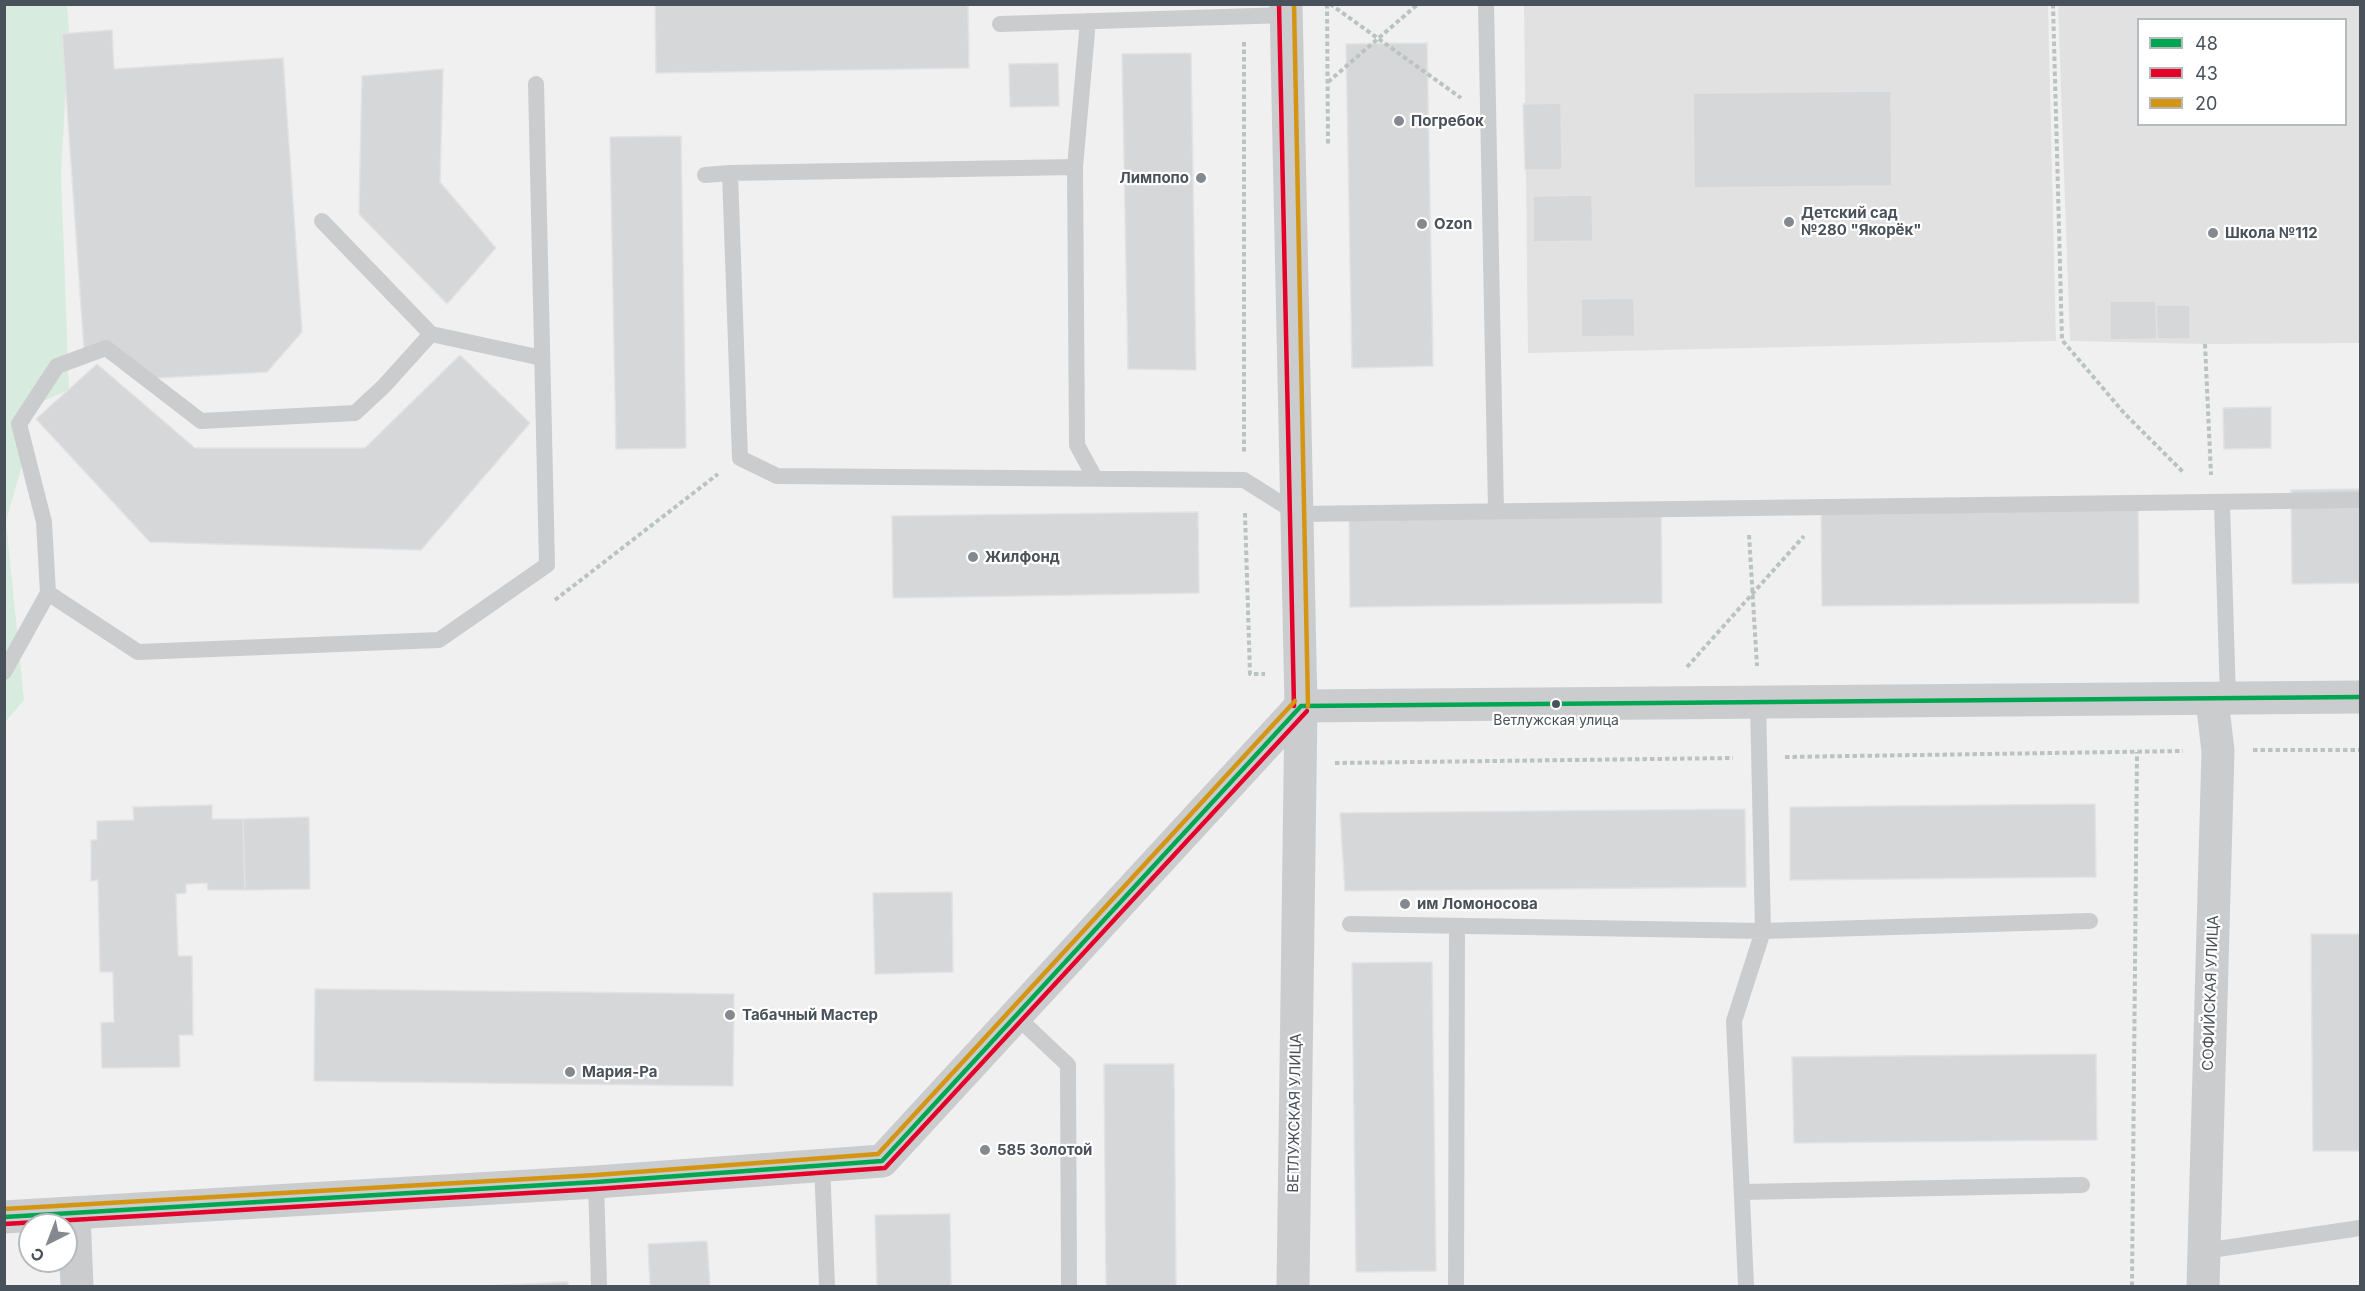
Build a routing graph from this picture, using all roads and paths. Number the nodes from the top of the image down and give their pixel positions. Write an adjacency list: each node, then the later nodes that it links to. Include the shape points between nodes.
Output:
1 (1330, 4): 9 (path)
2 (1418, 4): 9 (path)
3 (1486, 4): 12 (lane)
4 (2053, 4): 24 (path, via 2062,340 2124,413)
5 (1286, 10): 6 (lane); 28 (main road, ВЕТЛУЖСКАЯ УЛИЦА)
6 (1244, 16): 7 (lane); 22 (path)
7 (1088, 21): 8 (lane); 13 (lane)
8 (1000, 24)
9 (1378, 39): 10 (path); 12 (path)
10 (1328, 82)
11 (536, 84): 19 (lane)
12 (1488, 118): 27 (lane)
13 (1076, 167): 14 (lane); 21 (lane, via 1077,445)
14 (730, 173): 15 (lane); 20 (lane)
15 (705, 175)
16 (322, 221): 17 (lane)
17 (431, 334): 19 (lane); 29 (lane, via 355,413 201,421 106,348 57,366 19,424 44,522)
18 (2205, 344): 24 (path)
19 (542, 358): 29 (lane, via 547,565 439,640 138,652)
20 (740, 458): 21 (lane, via 777,476); 31 (path)
21 (1095, 478): 22 (lane)
22 (1244, 480): 28 (lane); 35 (path)
23 (2361, 500): 24 (lane)
24 (2217, 502): 25 (lane); 37 (lane)
25 (1830, 506): 26 (lane); 30 (path)
26 (1748, 508): 27 (lane); 30 (path)
27 (1496, 511): 28 (lane)
28 (1298, 513): 39 (main road, ВЕТЛУЖСКАЯ УЛИЦА)
29 (48, 593): 34 (lane)
30 (1753, 593): 32 (path); 33 (path)
31 (555, 600)
32 (1758, 669)
33 (1685, 670)
34 (4, 672)
35 (1250, 674)
36 (2361, 697): 37 (main road)
37 (2220, 699): 38 (main road); 41 (main road, СОФИЙСКАЯ УЛИЦА)
38 (1758, 702): 39 (main road); 46 (lane)
39 (1300, 706): 47 (main road); 58 (main road, ВЕТЛУЖСКАЯ УЛИЦА)
40 (2361, 750): 41 (path)
41 (2218, 751): 54 (main road, СОФИЙСКАЯ УЛИЦА)
42 (2137, 752): 61 (path)
43 (2090, 921): 46 (lane)
44 (1350, 924): 45 (lane)
45 (1457, 926): 46 (lane); 59 (lane)
46 (1763, 931): 51 (lane, via 1734,1021)
47 (1016, 1016): 48 (main road, via 882,1161); 57 (lane, via 1068,1065)
48 (822, 1165): 49 (main road); 56 (lane)
49 (596, 1182): 52 (main road); 55 (lane)
50 (2082, 1185): 51 (lane)
51 (1743, 1192): 60 (lane)
52 (78, 1214)
53 (2361, 1228): 54 (lane)
54 (2204, 1251): 62 (main road, СОФИЙСКАЯ УЛИЦА)
55 (599, 1287)
56 (827, 1287)
57 (1070, 1287)
58 (1293, 1287)
59 (1456, 1287)
60 (1746, 1287)
61 (2132, 1287)
62 (2203, 1287)

